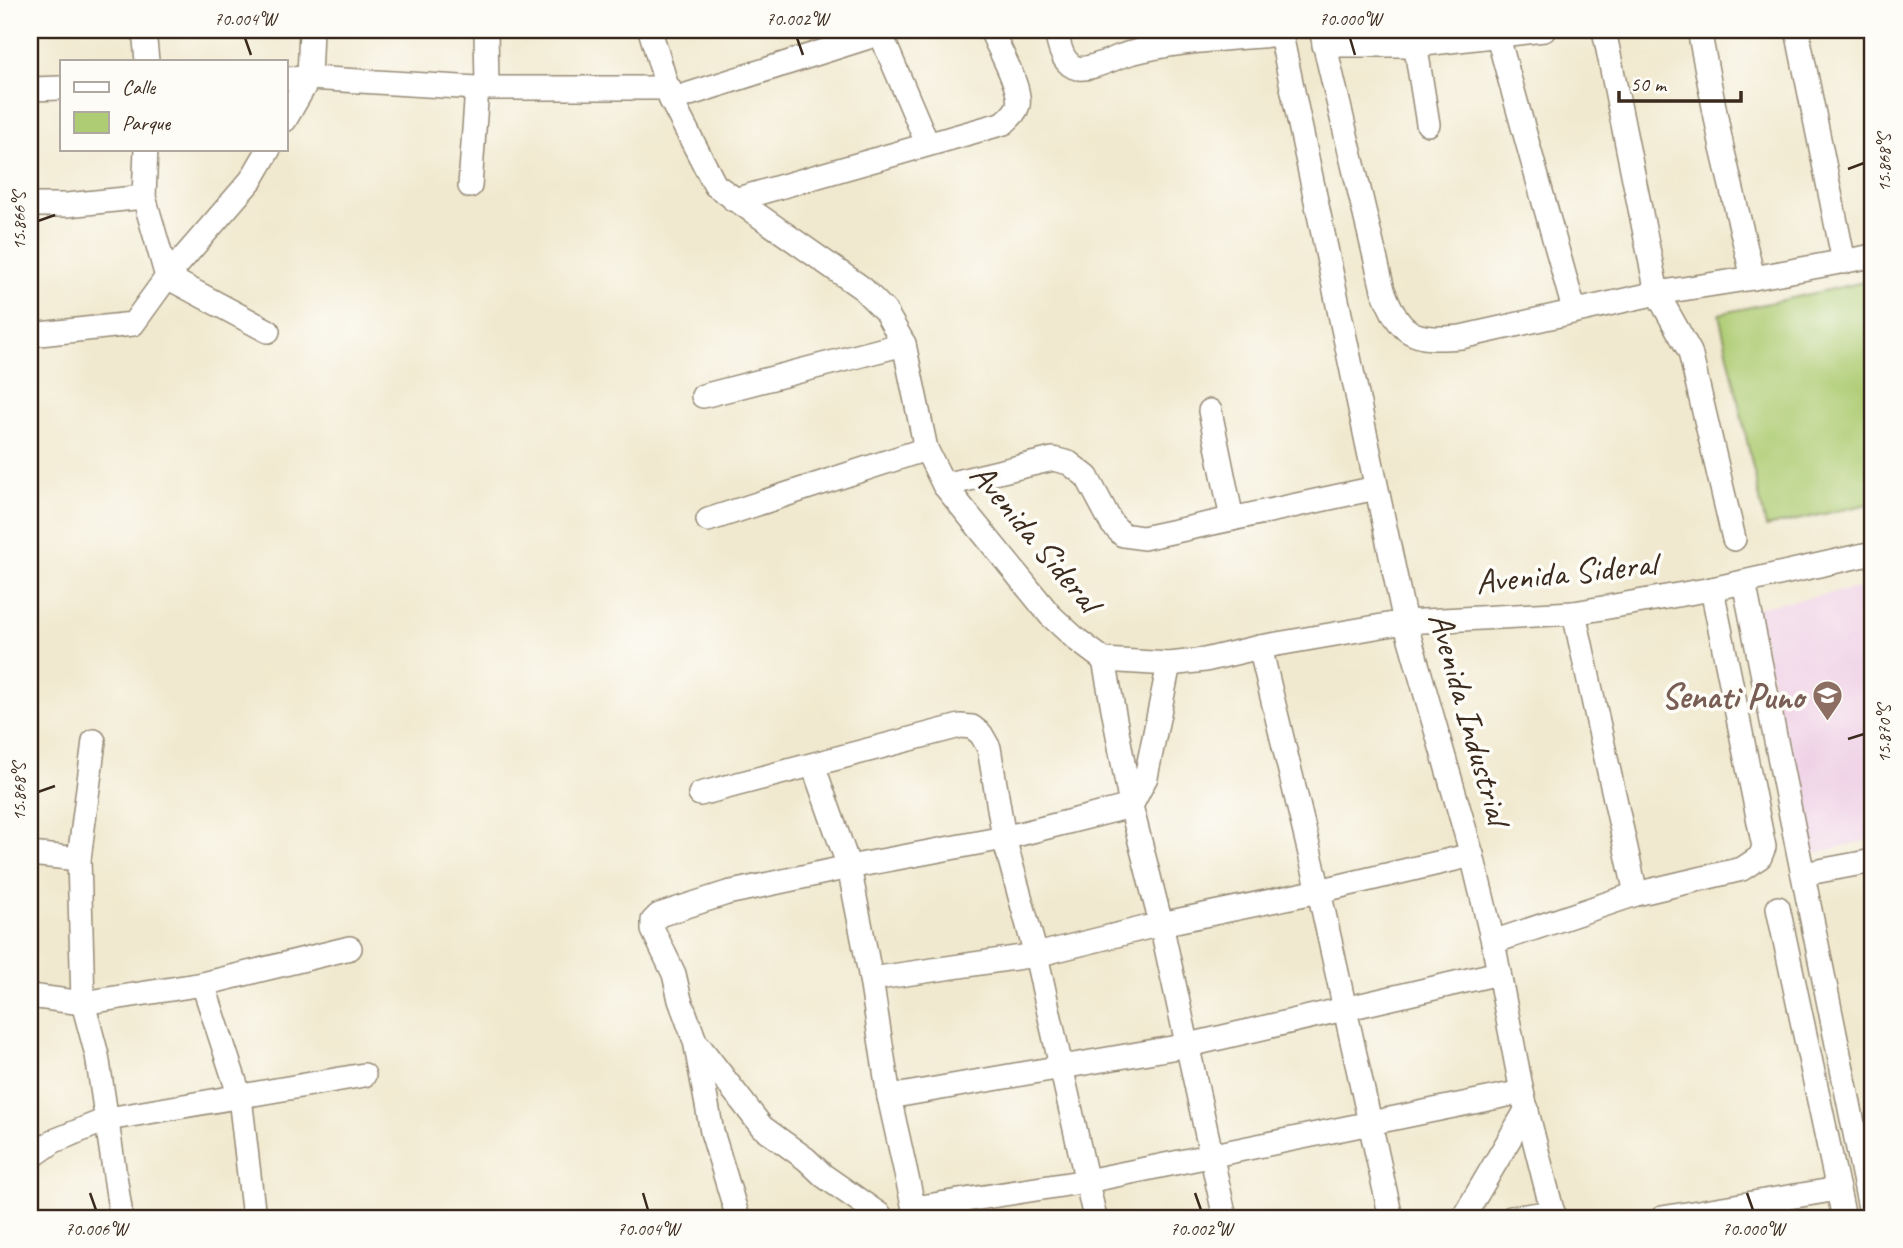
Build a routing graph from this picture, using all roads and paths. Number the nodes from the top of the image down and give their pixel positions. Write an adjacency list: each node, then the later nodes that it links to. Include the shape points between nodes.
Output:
1 (144, 30): 16 (street)
2 (311, 30): 17 (street)
3 (486, 30): 20 (street)
4 (650, 30): 22 (street, Avenida Sideral)
5 (1056, 30): 11 (street, via 1064,58 1075,67 1088,68 1156,47)
6 (1544, 30): 12 (street)
7 (1604, 30): 36 (street)
8 (1699, 30): 35 (street, via 1721,148)
9 (1797, 30): 33 (street)
10 (880, 32): 22 (street); 25 (street)
11 (1280, 32): 45 (street, Avenida Industrial)
12 (1497, 33): 15 (street); 37 (street)
13 (994, 37): 25 (street, via 1017,92 1013,115 1004,123)
14 (1323, 37): 15 (street); 37 (street, via 1383,289 1405,330 1429,339 1461,337)
15 (1414, 37): 24 (street)
16 (147, 60)
17 (309, 78): 18 (street); 20 (street); 23 (street)
18 (287, 79)
19 (60, 88): 21 (street)
20 (482, 88): 22 (street); 28 (street)
21 (30, 89)
22 (670, 94): 30 (street, Avenida Sideral, via 715,185)
23 (287, 116)
24 (1428, 124)
25 (927, 143): 30 (street)
26 (146, 150): 29 (street)
27 (268, 150): 34 (street, via 251,180)
28 (470, 186)
29 (144, 197): 31 (street); 34 (street)
30 (734, 200): 40 (street, Avenida Sideral, via 862,288 885,311)
31 (30, 205)
32 (1873, 256): 33 (street)
33 (1844, 262): 35 (street)
34 (167, 277): 38 (street); 39 (street, via 133,324)
35 (1753, 278): 36 (street)
36 (1657, 293): 37 (street); 48 (street, via 1690,352)
37 (1574, 310)
38 (268, 331)
39 (30, 335)
40 (904, 344): 41 (street); 43 (street, Avenida Sideral)
41 (703, 396)
42 (1210, 411): 46 (street)
43 (926, 449): 44 (street, Avenida Sideral); 47 (street)
44 (944, 485): 46 (street, via 1052,459 1069,463 1087,477 1112,524 1123,535 1143,538); 55 (street, Avenida Sideral, via 1050,615)
45 (1376, 488): 46 (street); 53 (street, Avenida Industrial)
46 (1232, 519)
47 (708, 520)
48 (1734, 539)
49 (1873, 553): 50 (street, Avenida Sideral)
50 (1744, 582): 51 (street, Avenida Sideral); 67 (street)
51 (1712, 589): 52 (street, Avenida Sideral); 69 (street, via 1764,847 1760,857 1742,869)
52 (1574, 613): 53 (street, Avenida Sideral); 69 (street)
53 (1405, 622): 54 (street, Avenida Sideral); 63 (street, Avenida Industrial)
54 (1260, 647): 56 (street, Avenida Sideral); 68 (street)
55 (1104, 660): 56 (street, Avenida Sideral); 60 (street)
56 (1169, 664): 60 (street, via 1146,777)
57 (94, 741): 64 (street)
58 (813, 765): 59 (street); 61 (street, via 960,726 972,727 989,748); 66 (street)
59 (700, 794)
60 (1131, 806): 61 (street); 71 (street)
61 (1004, 838): 66 (street); 74 (street)
62 (30, 854): 64 (street)
63 (1472, 855): 68 (street); 72 (street, Avenida Industrial)
64 (79, 859): 79 (street)
65 (1873, 861): 67 (street)
66 (849, 867): 76 (street); 81 (street, via 727,893 653,921)
67 (1803, 874): 107 (street)
68 (1319, 891): 71 (street); 80 (street)
69 (1636, 894): 72 (street)
70 (1778, 908): 93 (street)
71 (1161, 924): 74 (street); 82 (street)
72 (1493, 942): 75 (street, Avenida Industrial)
73 (350, 948): 77 (street)
74 (1036, 955): 76 (street); 83 (street)
75 (1499, 973): 80 (street); 87 (street, Avenida Industrial)
76 (871, 979): 86 (street)
77 (203, 984): 79 (street); 85 (street)
78 (30, 996): 79 (street)
79 (83, 1003): 88 (street)
80 (1344, 1008): 82 (street); 89 (street)
81 (695, 1041): 95 (street, via 762,1127); 99 (street, via 712,1132)
82 (1189, 1045): 83 (street); 90 (street)
83 (1062, 1068): 86 (street); 92 (street)
84 (364, 1075): 85 (street)
85 (240, 1097): 88 (street); 98 (street)
86 (888, 1097): 94 (street)
87 (1525, 1101): 89 (street); 96 (street, Avenida Industrial); 103 (street)
88 (108, 1119): 91 (street, via 54,1141); 97 (street)
89 (1370, 1122): 90 (street); 102 (street)
90 (1213, 1154): 92 (street); 101 (street)
91 (30, 1158)
92 (1087, 1181): 94 (street); 100 (street)
93 (1838, 1189): 105 (street); 106 (street)
94 (915, 1213)
95 (880, 1215)
96 (1554, 1215): 104 (street)
97 (118, 1218)
98 (254, 1218)
99 (738, 1218)
100 (1095, 1218)
101 (1225, 1218)
102 (1391, 1218)
103 (1463, 1218)
104 (1511, 1218)
105 (1662, 1218)
106 (1844, 1218)
107 (1871, 1218)

